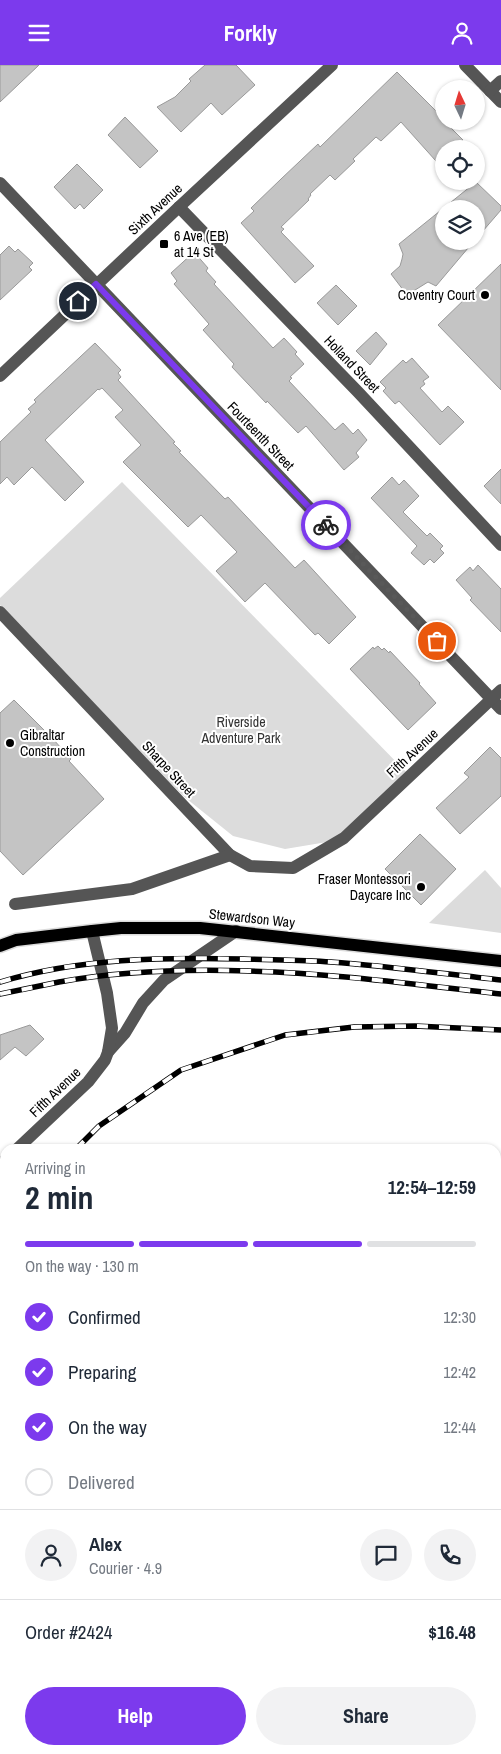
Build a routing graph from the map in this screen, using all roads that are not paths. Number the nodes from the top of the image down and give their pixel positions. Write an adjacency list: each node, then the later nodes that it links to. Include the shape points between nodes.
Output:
1 (332, 65): 7 (street, Sixth Avenue)
2 (465, 65): 4 (street)
3 (501, 81): 4 (street)
4 (490, 91): 5 (street)
5 (501, 102)
6 (0, 183): 8 (street, Fourteenth Street)
7 (179, 207): 8 (street, Sixth Avenue); 10 (street, Holland Street)
8 (96, 284): 9 (street, Sixth Avenue); 12 (street, Fourteenth Street)
9 (0, 376)
10 (501, 545)
11 (0, 612): 15 (street, Sharpe Street)
12 (496, 695): 13 (street, Fourteenth Street); 14 (street, Fifth Avenue)
13 (501, 709)
14 (344, 838): 15 (street, Sharpe Street, via 293,868 250,866)
15 (230, 855): 16 (street, via 132,889)
16 (15, 904)
17 (92, 931): 18 (main road, Stewardson Way, via 200,928); 19 (main road, Stewardson Way, via 16,940); 21 (street, Fifth Avenue, via 112,1028)
18 (236, 931): 20 (main road, Stewardson Way); 21 (street, Fifth Avenue, via 164,980 143,1003 126,1033)
19 (0, 946)
20 (501, 961)
21 (108, 1052): 22 (street, Fifth Avenue, via 88,1082)
22 (22, 1144)

